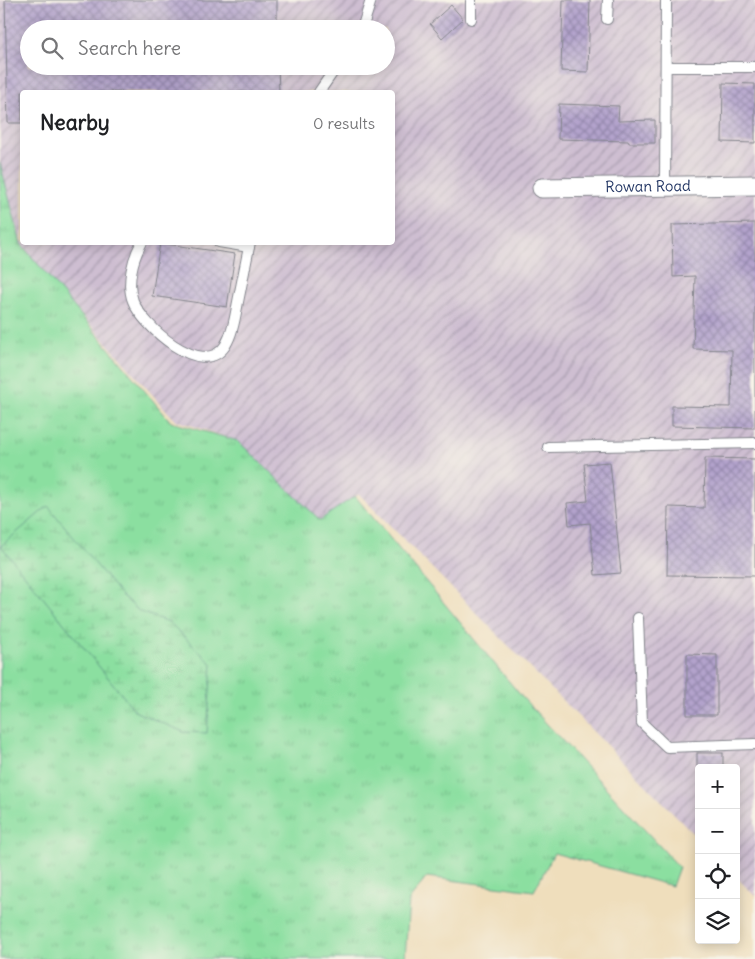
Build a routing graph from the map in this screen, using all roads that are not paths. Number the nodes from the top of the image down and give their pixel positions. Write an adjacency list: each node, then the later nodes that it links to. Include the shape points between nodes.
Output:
1 (371, 0): 7 (lane)
2 (471, 0): 5 (lane)
3 (608, 0): 6 (lane)
4 (666, 0): 8 (lane)
5 (471, 19)
6 (607, 19)
7 (365, 20)
8 (666, 67): 9 (lane); 13 (lane)
9 (755, 67)
10 (331, 75): 11 (lane)
11 (320, 90)
12 (755, 185): 13 (street, Rowan Road)
13 (664, 186): 14 (street, Rowan Road)
14 (542, 188)
15 (140, 245): 16 (lane, via 131,274 132,299 140,315 161,337 185,351 198,356 212,356 224,348 232,333)
16 (250, 245)
17 (755, 443): 18 (lane)
18 (548, 447)
19 (638, 618): 20 (lane, via 642,723 667,747)
20 (755, 744)

